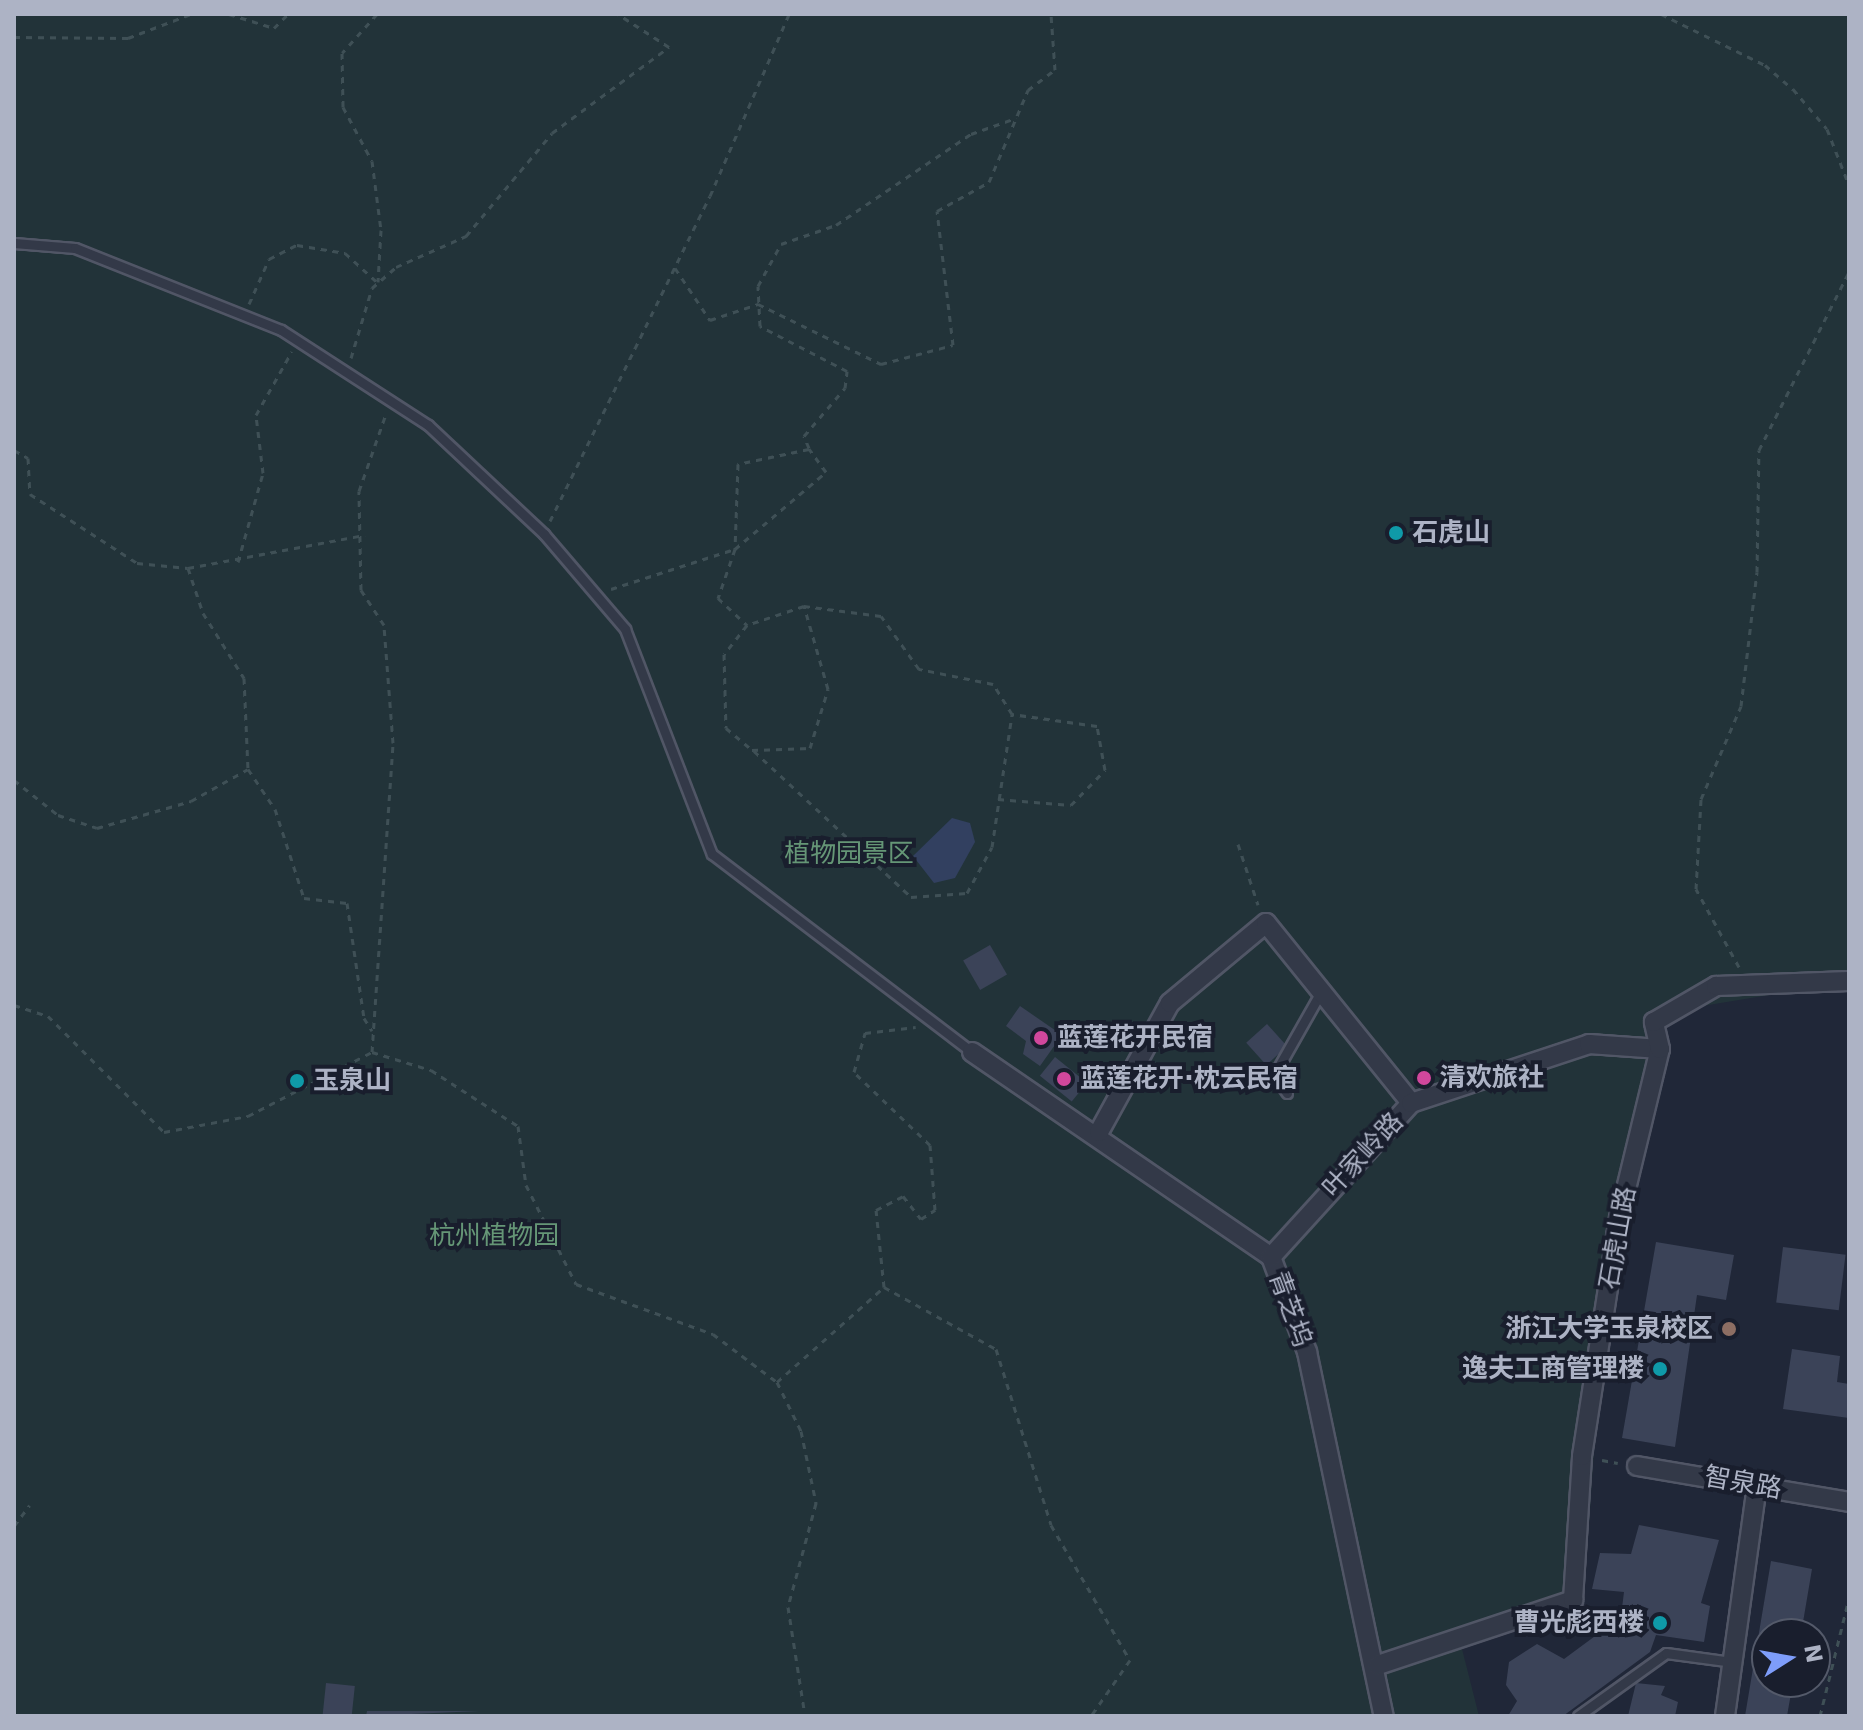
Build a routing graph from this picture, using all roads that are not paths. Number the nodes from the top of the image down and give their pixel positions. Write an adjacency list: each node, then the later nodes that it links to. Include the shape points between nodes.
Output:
1 (14, 243): 5 (lane, via 75,248 244,315 300,342 428,425 544,534 625,629 712,854)
2 (1849, 981): 4 (street, 石虎山路, via 1716,986 1654,1022)
3 (1321, 992): 6 (lane, via 1274,1075); 7 (street); 8 (street, via 1266,923 1170,1003)
4 (1660, 1049): 7 (street, 叶家岭路, via 1589,1044); 14 (street, 石虎山路, via 1619,1218 1582,1456 1573,1600)
5 (972, 1052): 8 (street, 青芝坞)
6 (1287, 1093)
7 (1411, 1103): 9 (street, 叶家岭路)
8 (1099, 1132): 9 (street, 青芝坞)
9 (1271, 1257): 14 (street, 青芝坞, via 1307,1352)
10 (1637, 1466): 11 (street, 智泉路)
11 (1757, 1485): 12 (street, 智泉路); 13 (street)
12 (1849, 1502)
13 (1733, 1662): 16 (lane, via 1666,1653); 17 (street)
14 (1378, 1665): 15 (street, 青芝坞)
15 (1384, 1716)
16 (1578, 1716)
17 (1725, 1716)

